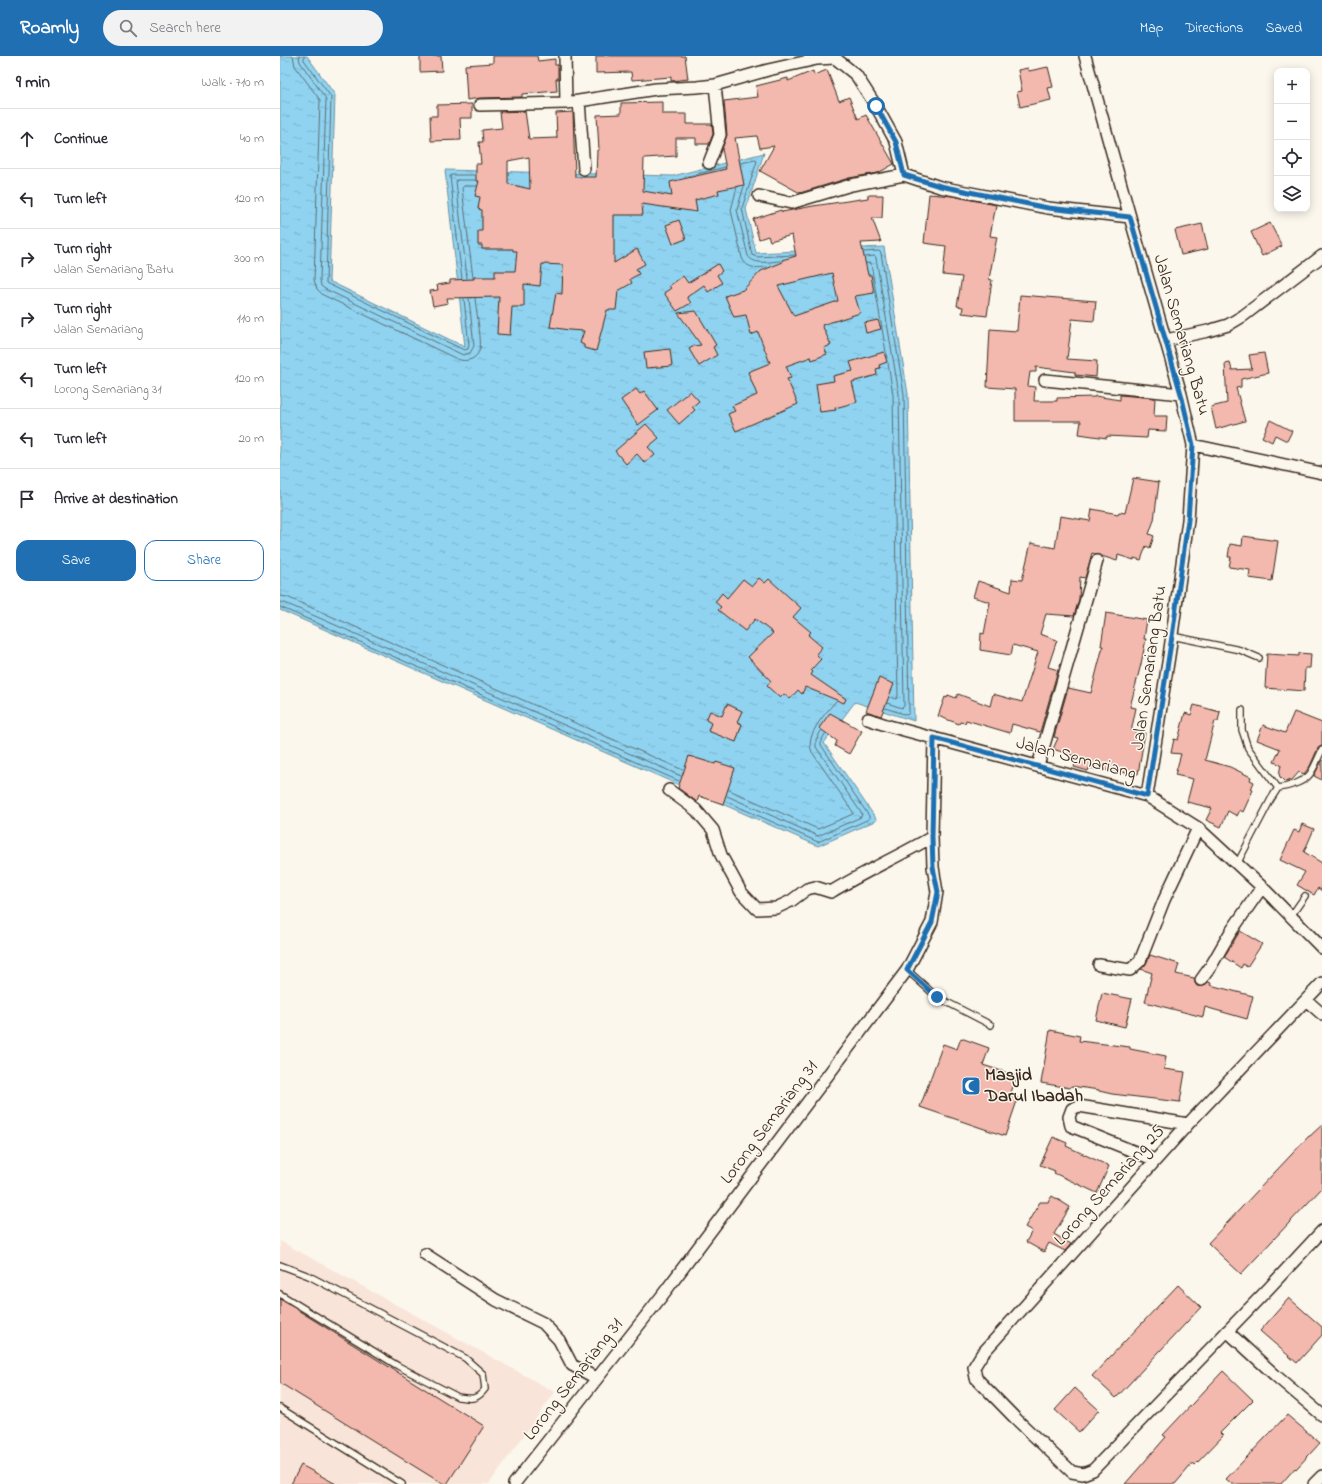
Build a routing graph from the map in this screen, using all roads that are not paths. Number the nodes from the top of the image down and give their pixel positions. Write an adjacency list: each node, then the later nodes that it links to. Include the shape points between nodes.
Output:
1 (565, 56): 5 (street)
2 (1085, 56): 11 (street, Jalan Semariang Batu)
3 (715, 85): 4 (street, via 656,89); 7 (street, via 720,135); 9 (street, via 768,70 817,59 835,58 856,75 876,106 896,142)
4 (579, 101): 5 (street); 8 (street)
5 (566, 103): 6 (street)
6 (480, 105)
7 (709, 163)
8 (584, 169)
9 (904, 175): 10 (street, via 851,185 791,203); 11 (street, via 940,186 1048,208)
10 (759, 196)
11 (1130, 217): 13 (street, Jalan Semariang Batu)
12 (1322, 256): 13 (street, via 1228,325)
13 (1166, 340): 15 (street, Jalan Semariang Batu)
14 (1045, 380): 15 (street)
15 (1181, 394): 16 (street, Jalan Semariang Batu)
16 (1193, 445): 17 (street); 19 (street, Jalan Semariang Batu, via 1188,520)
17 (1322, 473)
18 (1097, 561): 25 (street)
19 (1172, 636): 20 (lane, via 1240,650); 28 (street, Jalan Semariang Batu)
20 (1259, 658)
21 (1242, 710): 26 (lane, via 1242,730 1248,748)
22 (868, 718): 23 (street, Jalan Semariang)
23 (934, 738): 25 (street, Jalan Semariang); 30 (street, Lorong Semariang 31)
24 (1322, 750): 26 (lane, via 1311,774 1285,788)
25 (1038, 766): 28 (street, Jalan Semariang)
26 (1278, 788): 31 (lane)
27 (669, 790): 30 (street, via 696,810 713,830 721,855 740,892 757,909 776,908 807,889 815,887 831,892)
28 (1147, 796): 29 (street, Jalan Semariang)
29 (1198, 828): 31 (street, Jalan Semariang); 36 (street, via 1164,900 1140,961 1130,970)
30 (932, 837): 37 (street, Lorong Semariang 31, via 933,867 938,892 932,922)
31 (1236, 864): 32 (street, Jalan Semariang)
32 (1262, 887): 34 (street, Jalan Semariang); 38 (street)
33 (1306, 896): 34 (lane)
34 (1291, 916): 35 (street, Jalan Semariang)
35 (1322, 948)
36 (1099, 965)
37 (907, 970): 42 (lane, via 937,997); 50 (street, Lorong Semariang 31, via 665,1291)
38 (1201, 980)
39 (1322, 983): 40 (street, Lorong Semariang 25)
40 (1306, 1000): 41 (street); 43 (street, Lorong Semariang 25)
41 (1322, 1014)
42 (991, 1025)
43 (1188, 1124): 44 (street, Lorong Semariang 25); 44 (street, via 1079,1106 1072,1109 1069,1117 1071,1126)
44 (1155, 1160): 49 (street, Lorong Semariang 25, via 982,1354 974,1367 976,1378 1072,1472 1083,1474 1093,1470)
45 (1322, 1231): 49 (street)
46 (425, 1254): 50 (street, via 496,1300 543,1323 559,1340 572,1365)
47 (280, 1264): 48 (lane, via 309,1276 465,1358 484,1374 486,1388 480,1396 469,1399 458,1397 398,1366)
48 (280, 1294)
49 (1227, 1331): 52 (street)
50 (596, 1378): 55 (street, Lorong Semariang 31)
51 (280, 1408): 54 (lane)
52 (1322, 1415)
53 (1322, 1476): 56 (street)
54 (402, 1484)
55 (514, 1484)
56 (1314, 1484)

